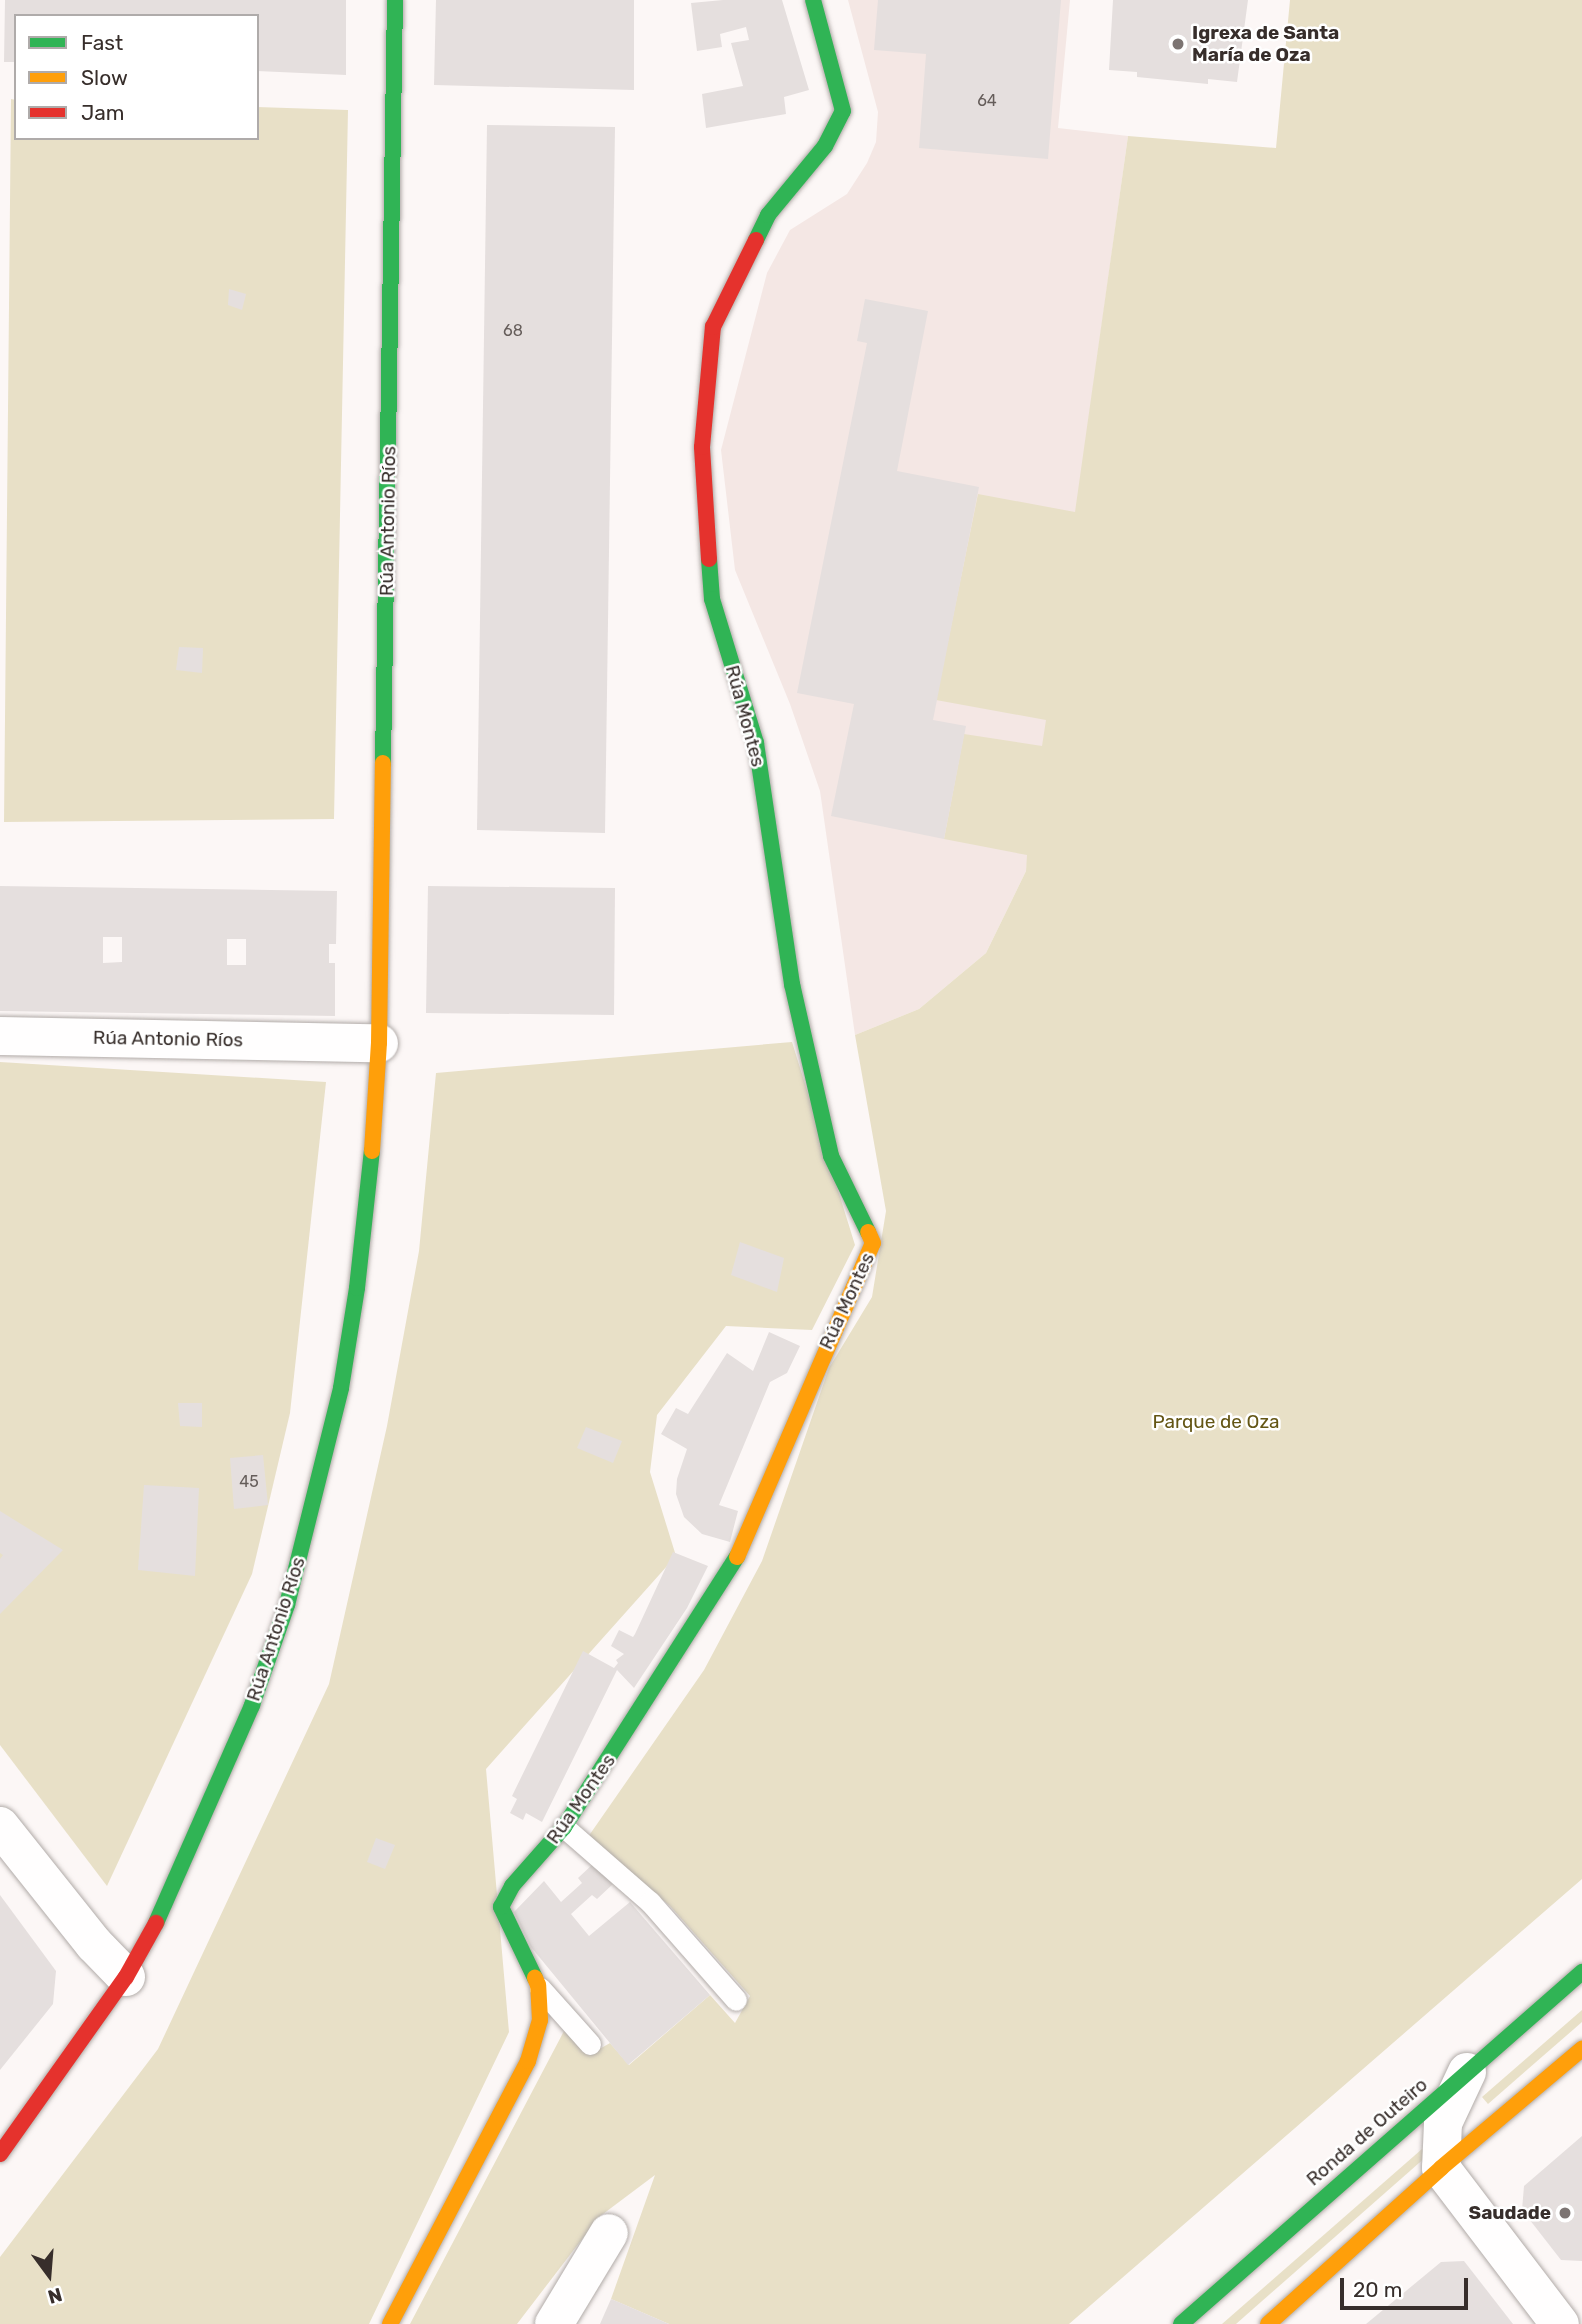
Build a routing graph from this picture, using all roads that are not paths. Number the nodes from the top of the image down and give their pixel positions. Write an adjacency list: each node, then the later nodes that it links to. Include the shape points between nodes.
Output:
1 (395, 0): 4 (street, Rúa Antonio Ríos)
2 (813, 0): 6 (street, Rúa Montes, via 843,111 825,146 768,215 713,327 702,447 712,599 756,743 792,984 831,1156 873,1243 732,1568)
3 (0, 1036): 4 (street, Rúa Antonio Ríos)
4 (379, 1043): 8 (street, Rúa Antonio Ríos, via 358,1288 320,1478 287,1605 252,1705 149,1936)
5 (0, 1826): 8 (street)
6 (564, 1827): 9 (street, Rúa Montes, via 512,1886 501,1907); 10 (lane, via 650,1902)
7 (1582, 1972): 13 (street, Ronda de Outeiro)
8 (126, 1977): 14 (street, Rúa Antonio Ríos)
9 (538, 1985): 11 (lane); 17 (street, Rúa Montes, via 540,2020 528,2061)
10 (736, 2000)
11 (590, 2044)
12 (1582, 2049): 15 (street)
13 (1467, 2072): 15 (street, via 1443,2123); 19 (street, Ronda de Outeiro)
14 (0, 2154)
15 (1441, 2168): 20 (street); 21 (street)
16 (609, 2233): 18 (street)
17 (390, 2324)
18 (554, 2324)
19 (1181, 2324)
20 (1268, 2324)
21 (1560, 2324)

